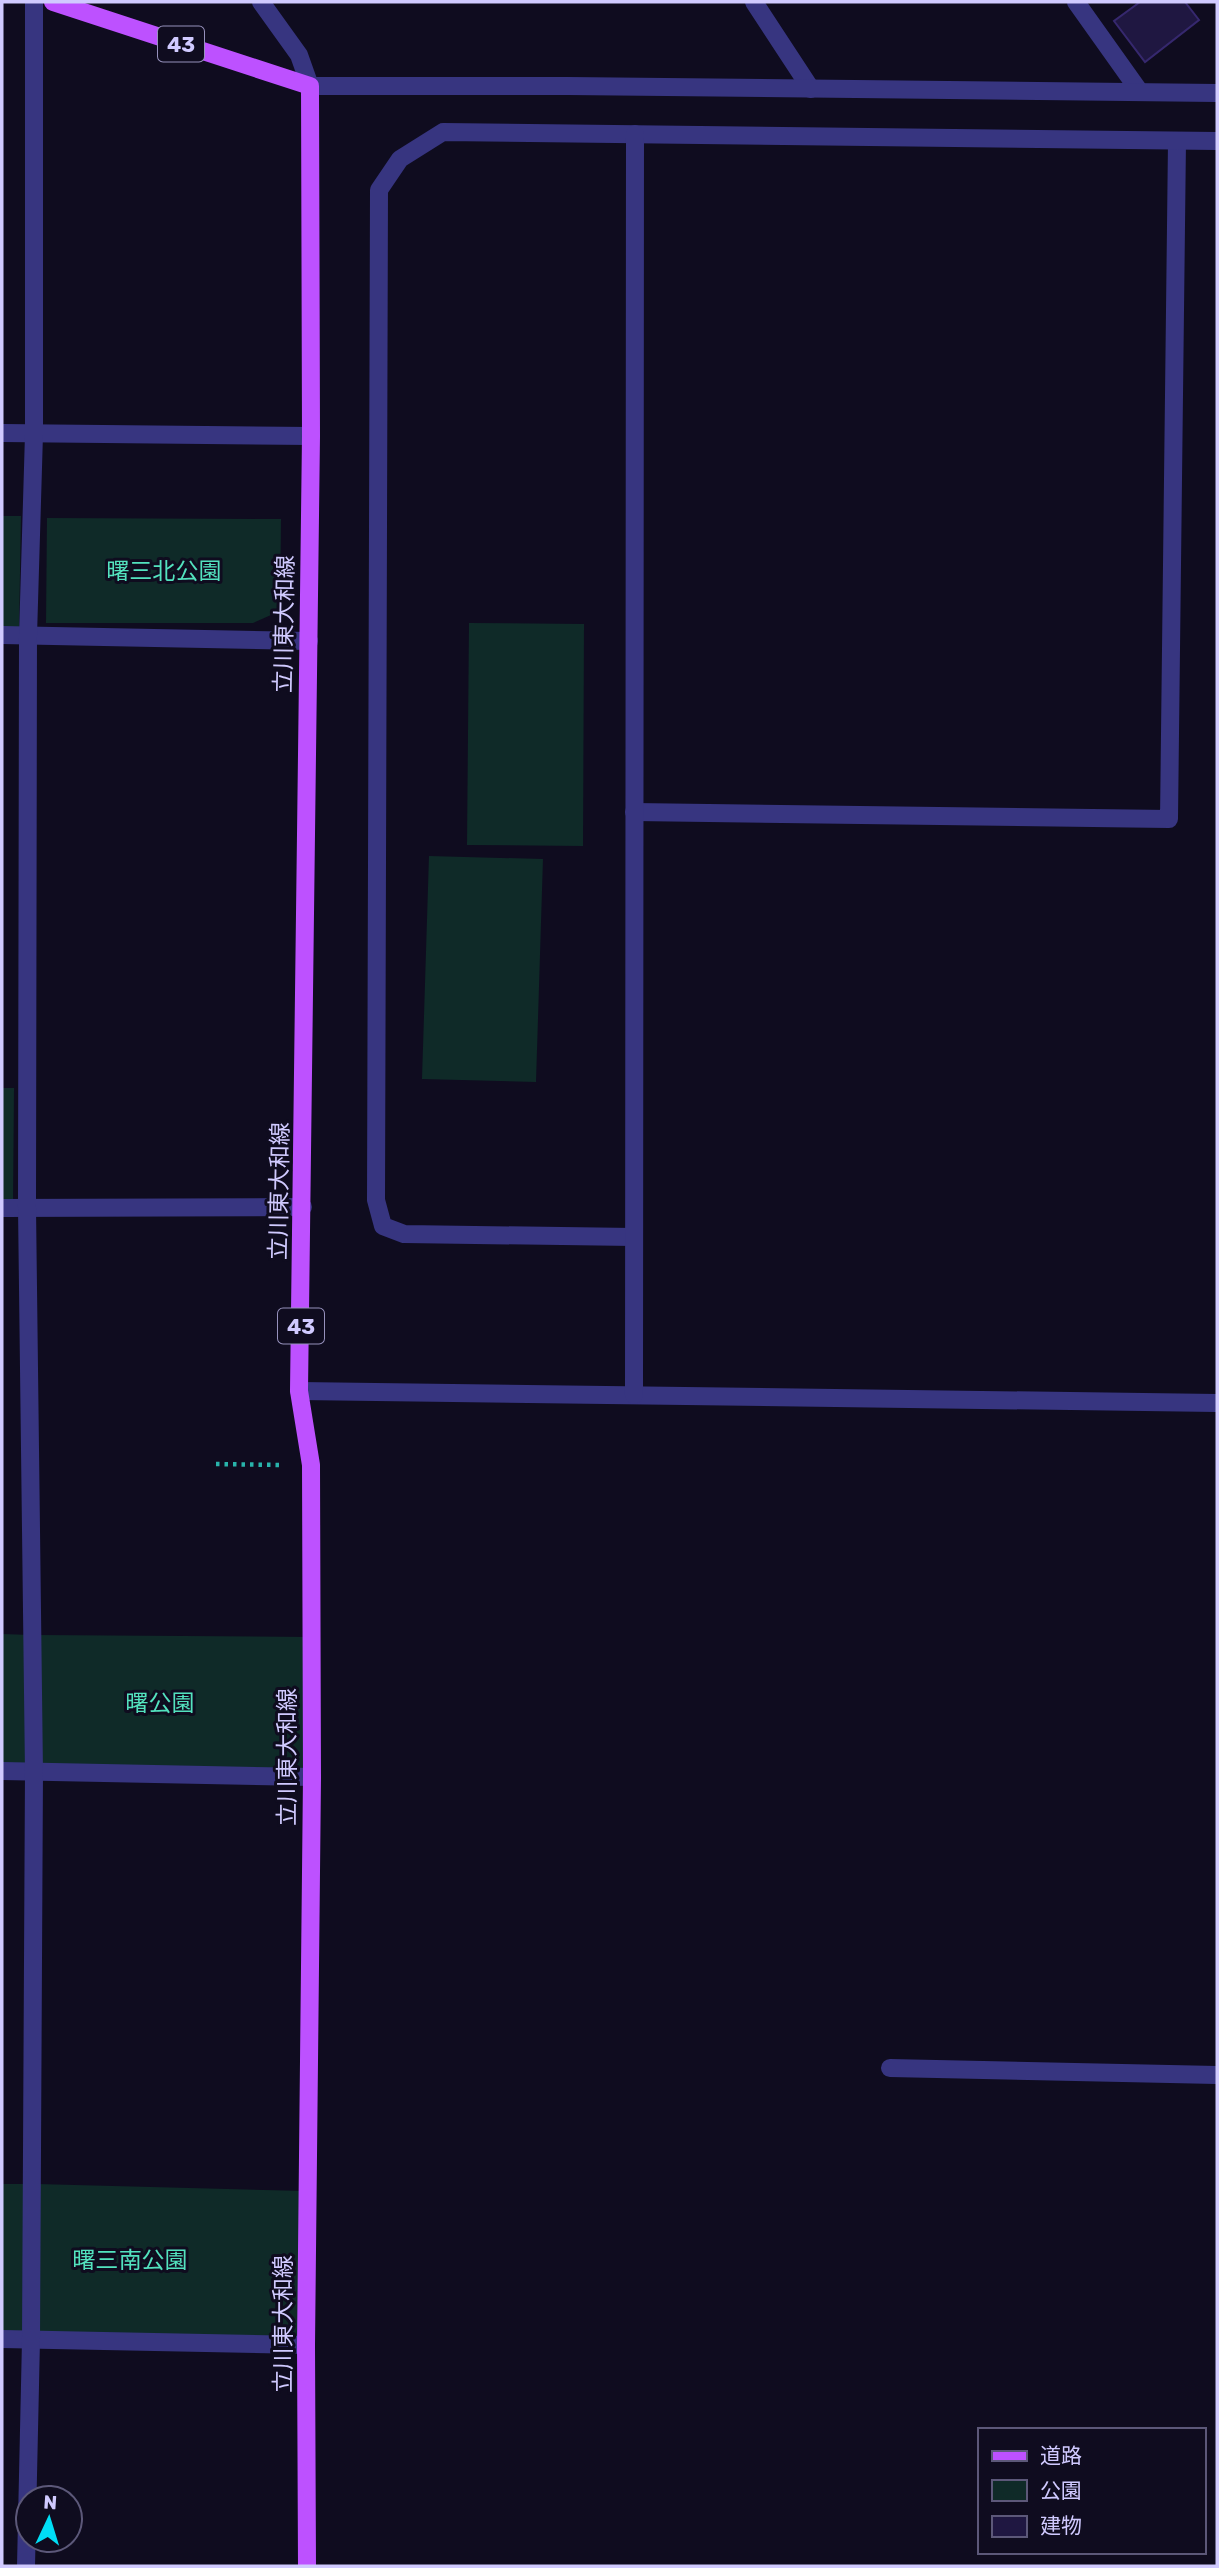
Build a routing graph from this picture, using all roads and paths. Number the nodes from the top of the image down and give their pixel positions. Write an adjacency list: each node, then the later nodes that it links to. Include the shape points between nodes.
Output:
1 (34, 2): 14 (street)
2 (53, 2): 6 (main road, 43)
3 (261, 2): 6 (street, via 299,55)
4 (754, 2): 7 (street)
5 (1076, 2): 8 (street)
6 (310, 86): 7 (street); 15 (main road, 立川東大和線 / 43)
7 (811, 89): 8 (street)
8 (1140, 92): 9 (street)
9 (1217, 93)
10 (635, 134): 11 (street); 19 (street); 23 (street, via 443,132 400,159 379,190 376,1200 383,1226 404,1234)
11 (1177, 141): 12 (street); 19 (street, via 1169,819)
12 (1217, 141)
13 (2, 433): 14 (street)
14 (34, 434): 15 (street); 17 (street)
15 (312, 436): 18 (main road, 立川東大和線 / 43)
16 (2, 635): 17 (street)
17 (28, 636): 18 (street); 22 (street)
18 (309, 641): 20 (main road, 立川東大和線 / 43)
19 (634, 812): 23 (street)
20 (303, 1207): 22 (street); 24 (main road, 立川東大和線 / 43)
21 (2, 1208): 22 (street)
22 (27, 1208): 30 (street)
23 (634, 1237): 25 (street)
24 (299, 1391): 25 (street); 28 (main road, 立川東大和線 / 43)
25 (634, 1395): 26 (street)
26 (1217, 1403)
27 (216, 1464): 28 (path)
28 (311, 1465): 31 (main road, 立川東大和線 / 43)
29 (2, 1771): 30 (street)
30 (34, 1772): 31 (street); 35 (street)
31 (312, 1777): 36 (main road, 立川東大和線 / 43)
32 (890, 2068): 33 (street)
33 (1217, 2075)
34 (2, 2339): 35 (street)
35 (32, 2340): 36 (street); 37 (street)
36 (306, 2345): 38 (main road, 立川東大和線 / 43)
37 (26, 2566)
38 (307, 2566)

